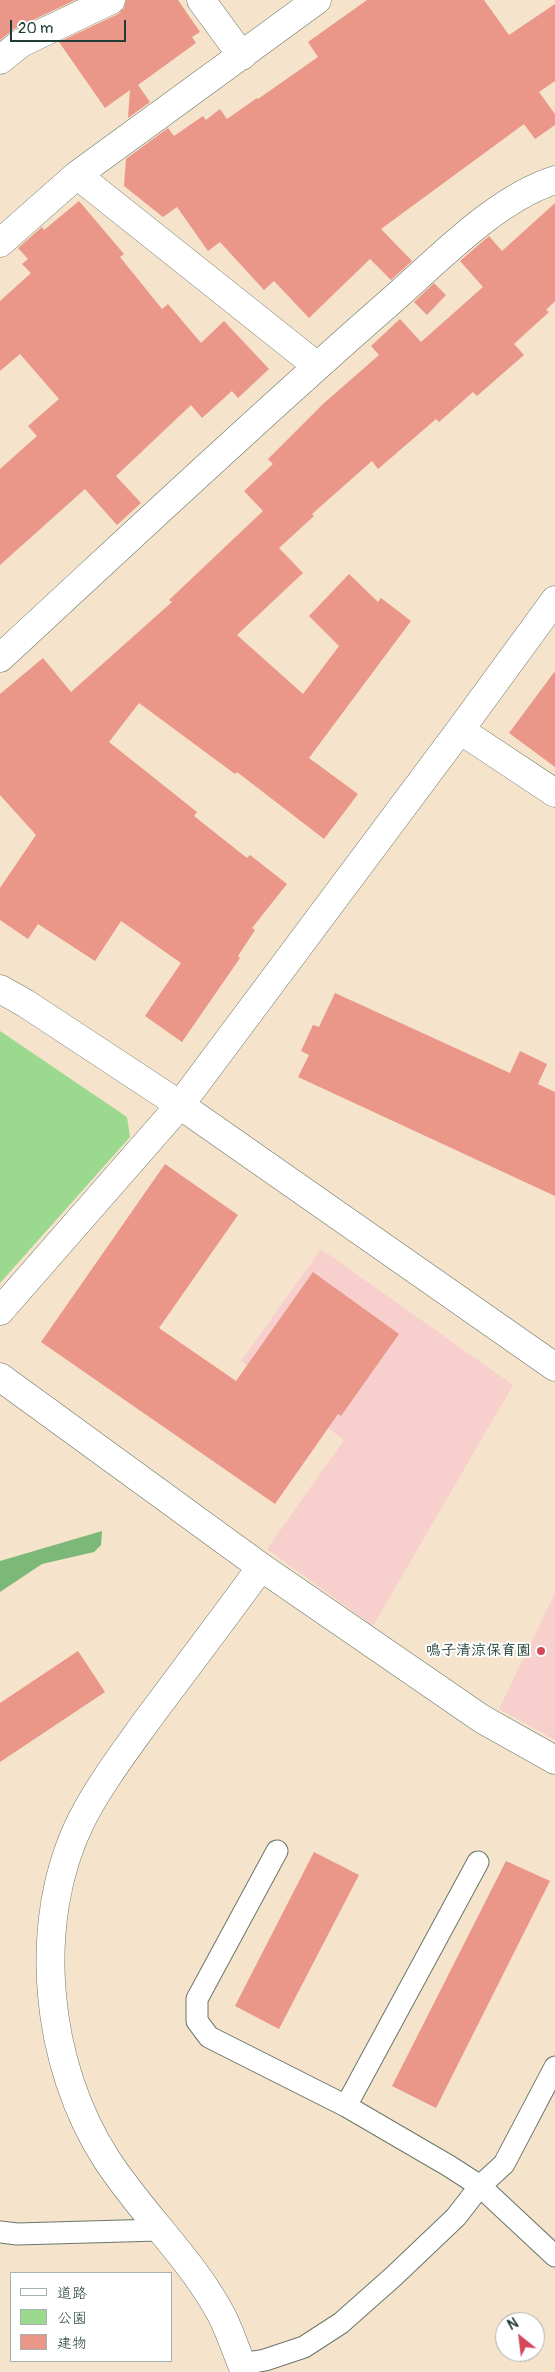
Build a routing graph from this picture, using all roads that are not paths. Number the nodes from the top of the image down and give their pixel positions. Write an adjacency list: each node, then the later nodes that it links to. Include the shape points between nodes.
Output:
1 (111, 0): 5 (street, via 22,43)
2 (201, 0): 4 (street)
3 (317, 0): 4 (street)
4 (242, 56): 6 (street)
5 (0, 60)
6 (78, 175): 8 (street); 9 (street)
7 (555, 180): 9 (street, via 535,186 489,216)
8 (0, 243)
9 (317, 366): 11 (street)
10 (555, 600): 12 (street)
11 (0, 658)
12 (460, 730): 13 (street); 15 (street)
13 (555, 793)
14 (0, 989): 15 (street)
15 (180, 1105): 16 (street); 17 (street)
16 (0, 1311)
17 (555, 1367)
18 (0, 1377): 19 (street)
19 (261, 1566): 20 (street, via 482,1719); 26 (street, via 124,1753 82,1819 64,1862 55,1905 50,1961 53,2014 65,2065 81,2112 106,2160)
20 (555, 1760)
21 (277, 1851): 24 (lane, via 197,1998 196,2021 210,2037)
22 (478, 1862): 24 (lane)
23 (555, 2067): 25 (lane, via 504,2164)
24 (346, 2106): 25 (lane)
25 (480, 2186): 28 (lane); 29 (lane, via 456,2217 341,2322 304,2347)
26 (159, 2230): 27 (lane); 29 (street, via 192,2271 221,2316)
27 (0, 2232)
28 (555, 2256)
29 (243, 2368)

